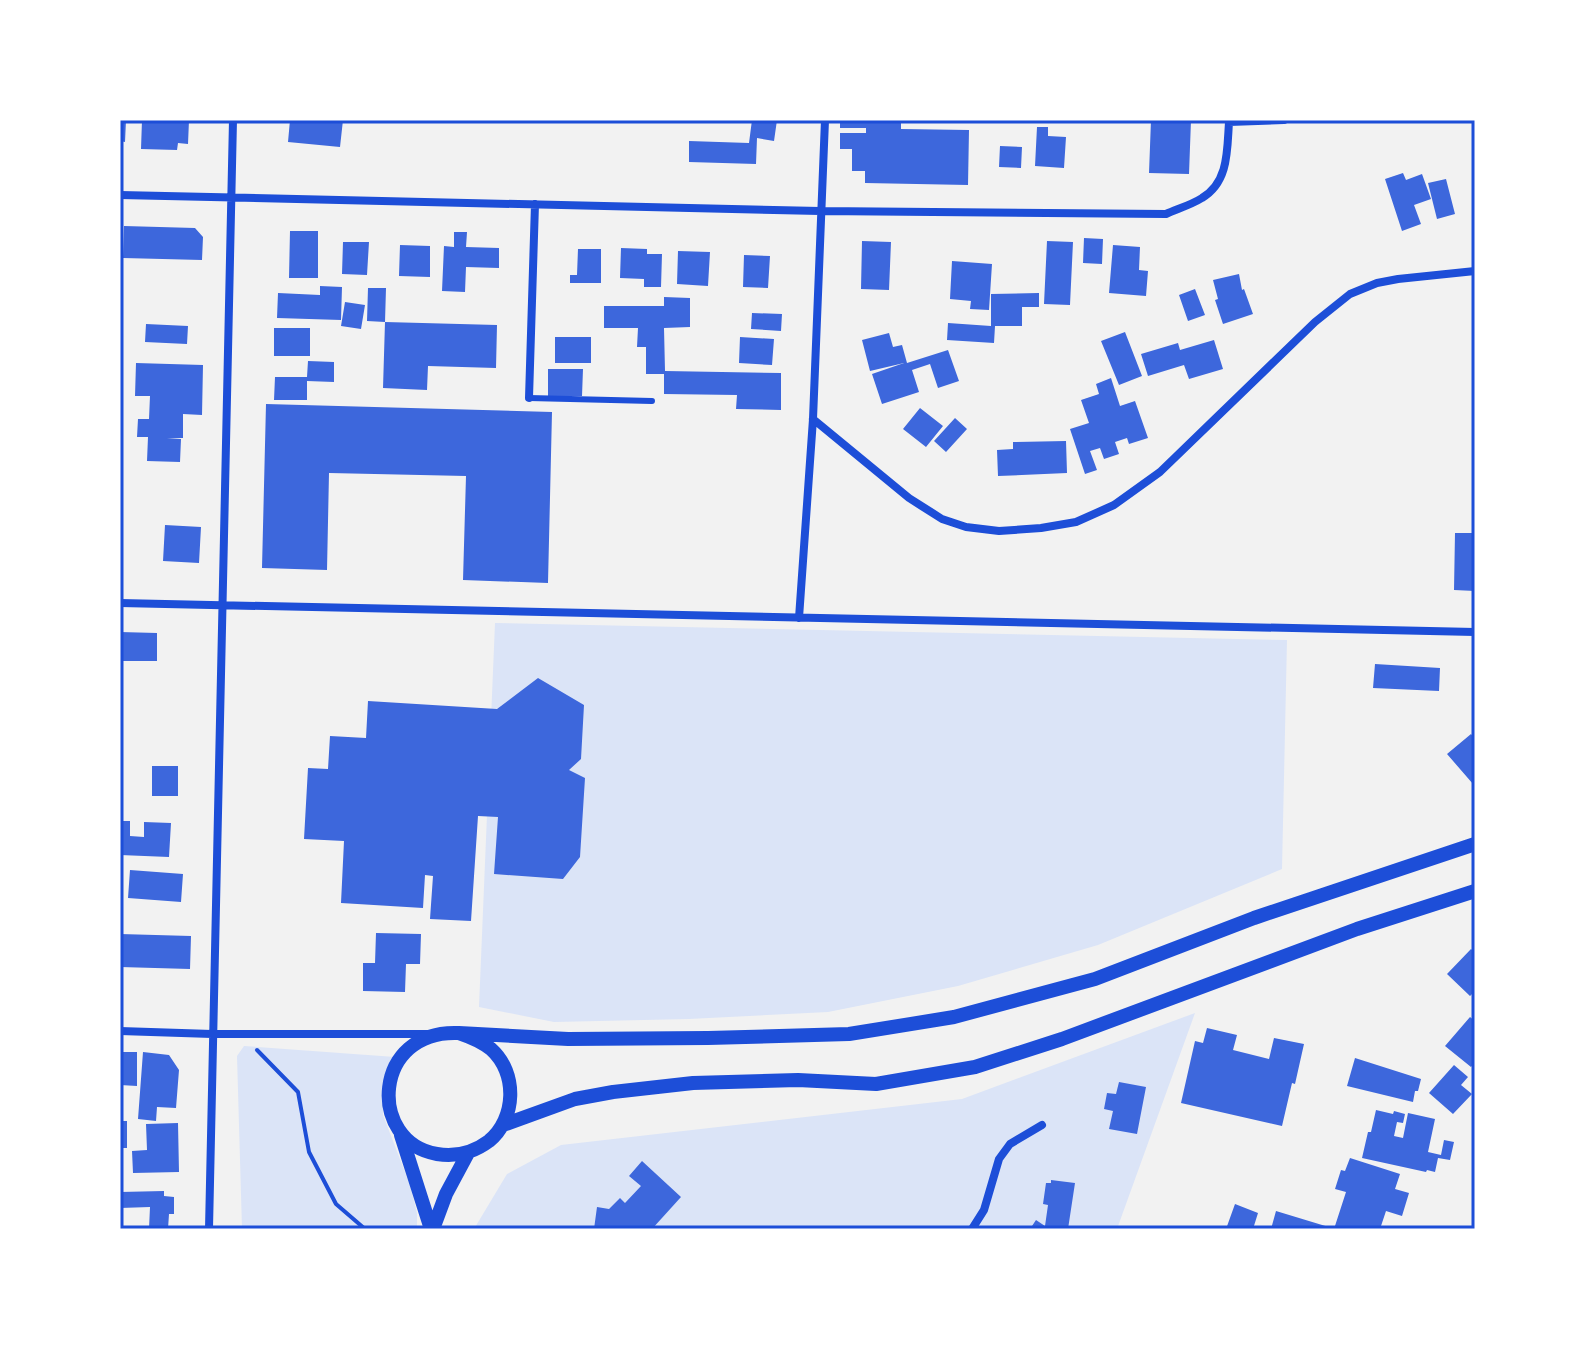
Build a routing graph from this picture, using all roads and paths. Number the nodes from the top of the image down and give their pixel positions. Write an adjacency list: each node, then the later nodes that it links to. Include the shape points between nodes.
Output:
1 (233, 120): 6 (street)
2 (825, 120): 8 (street)
3 (1284, 120): 4 (street)
4 (1229, 121): 8 (street, via 1220,181 1203,197 1166,214)
5 (120, 195): 6 (street)
6 (231, 197): 7 (street); 14 (street)
7 (535, 204): 8 (street); 10 (street)
8 (820, 211): 12 (street)
9 (1475, 271): 12 (street, via 1398,279 1350,294 1160,472 1114,505 1076,522 999,531 942,519)
10 (529, 398): 11 (lane)
11 (652, 401)
12 (813, 419): 15 (street)
13 (120, 603): 14 (street)
14 (222, 605): 15 (street); 22 (street)
15 (799, 618): 16 (street)
16 (1475, 632)
17 (1475, 844): 21 (street, via 1254,918 1095,979 954,1017 849,1034 568,1039)
18 (1475, 891): 24 (street, via 975,1067 876,1084 693,1083 613,1092 575,1099)
19 (120, 1031): 22 (street)
20 (254, 1033): 22 (street); 23 (street); 29 (path, via 254,1047 298,1092 309,1152 336,1204)
21 (459, 1033): 23 (street); 24 (street, via 477,1039 505,1067 511,1086)
22 (212, 1034): 28 (street)
23 (435, 1034): 26 (street, via 401,1056 392,1074 388,1093)
24 (503, 1125): 27 (street)
25 (1042, 1125): 31 (street, via 1010,1144 999,1159 984,1210)
26 (400, 1131): 27 (street, via 431,1153); 30 (street)
27 (468, 1153): 30 (street)
28 (209, 1229)
29 (365, 1229)
30 (432, 1229)
31 (972, 1229)

